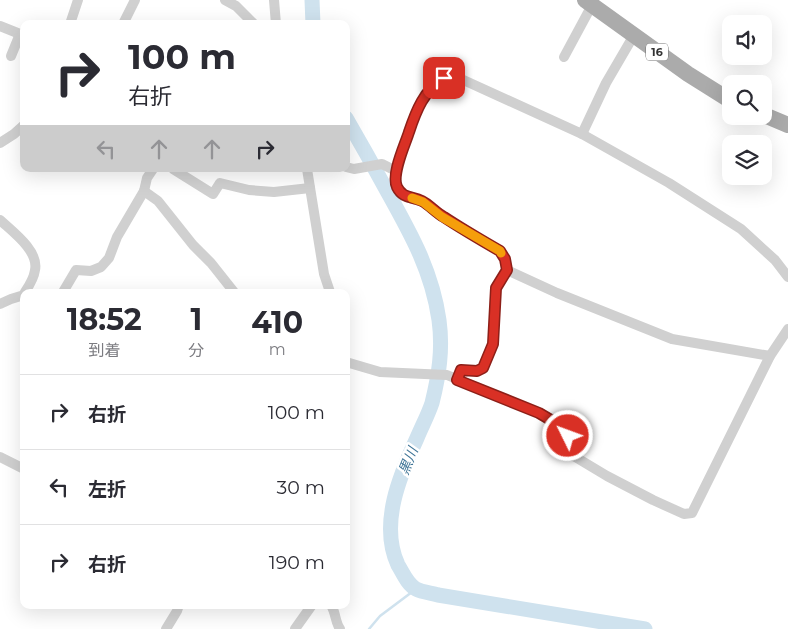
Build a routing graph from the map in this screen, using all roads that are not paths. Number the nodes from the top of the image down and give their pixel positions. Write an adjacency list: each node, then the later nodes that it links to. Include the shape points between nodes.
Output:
1 (78, 0): 7 (street)
2 (135, 0): 8 (street)
3 (225, 0): 9 (street)
4 (274, 0): 6 (street)
5 (588, 2): 14 (main road, 16); 17 (street)
6 (275, 11): 10 (street, via 270,12); 11 (street)
7 (71, 20)
8 (125, 20)
9 (250, 20)
10 (269, 20)
11 (276, 20)
12 (0, 26): 13 (street)
13 (20, 33)
14 (634, 35): 18 (main road, 16); 22 (street)
15 (20, 38): 16 (street)
16 (11, 56)
17 (564, 57)
18 (722, 96)
19 (772, 118): 20 (main road)
20 (788, 125)
21 (20, 129): 23 (street)
22 (582, 134): 25 (street, via 459,78 444,78 424,98); 33 (street, via 669,183 741,229 775,260)
23 (0, 143)
24 (350, 168): 25 (street, via 382,164)
25 (396, 171): 32 (street, via 396,186 403,196 423,202 500,251)
26 (151, 172): 30 (street)
27 (178, 172): 29 (street, via 213,194 220,183 274,192)
28 (309, 172): 29 (street)
29 (310, 188): 37 (street)
30 (144, 191): 35 (street, via 117,237 109,258 101,267 91,271 76,270); 36 (street, via 158,201)
31 (0, 220): 34 (street, via 22,241 36,263)
32 (507, 270): 41 (street, via 672,339); 43 (street, via 496,288 493,344 483,368 461,370)
33 (788, 277)
34 (26, 289)
35 (65, 289)
36 (232, 289)
37 (329, 289)
38 (20, 296): 39 (street)
39 (0, 304)
40 (788, 329): 41 (street)
41 (770, 356): 43 (street, via 692,513 684,514 572,455 564,445 568,431 539,413)
42 (350, 363): 43 (street, via 380,372 446,375)
43 (457, 380)
44 (0, 457): 45 (street)
45 (20, 467)
46 (178, 609): 49 (street)
47 (309, 609): 50 (street)
48 (333, 609): 51 (street)
49 (166, 629)
50 (295, 629)
51 (340, 629)

